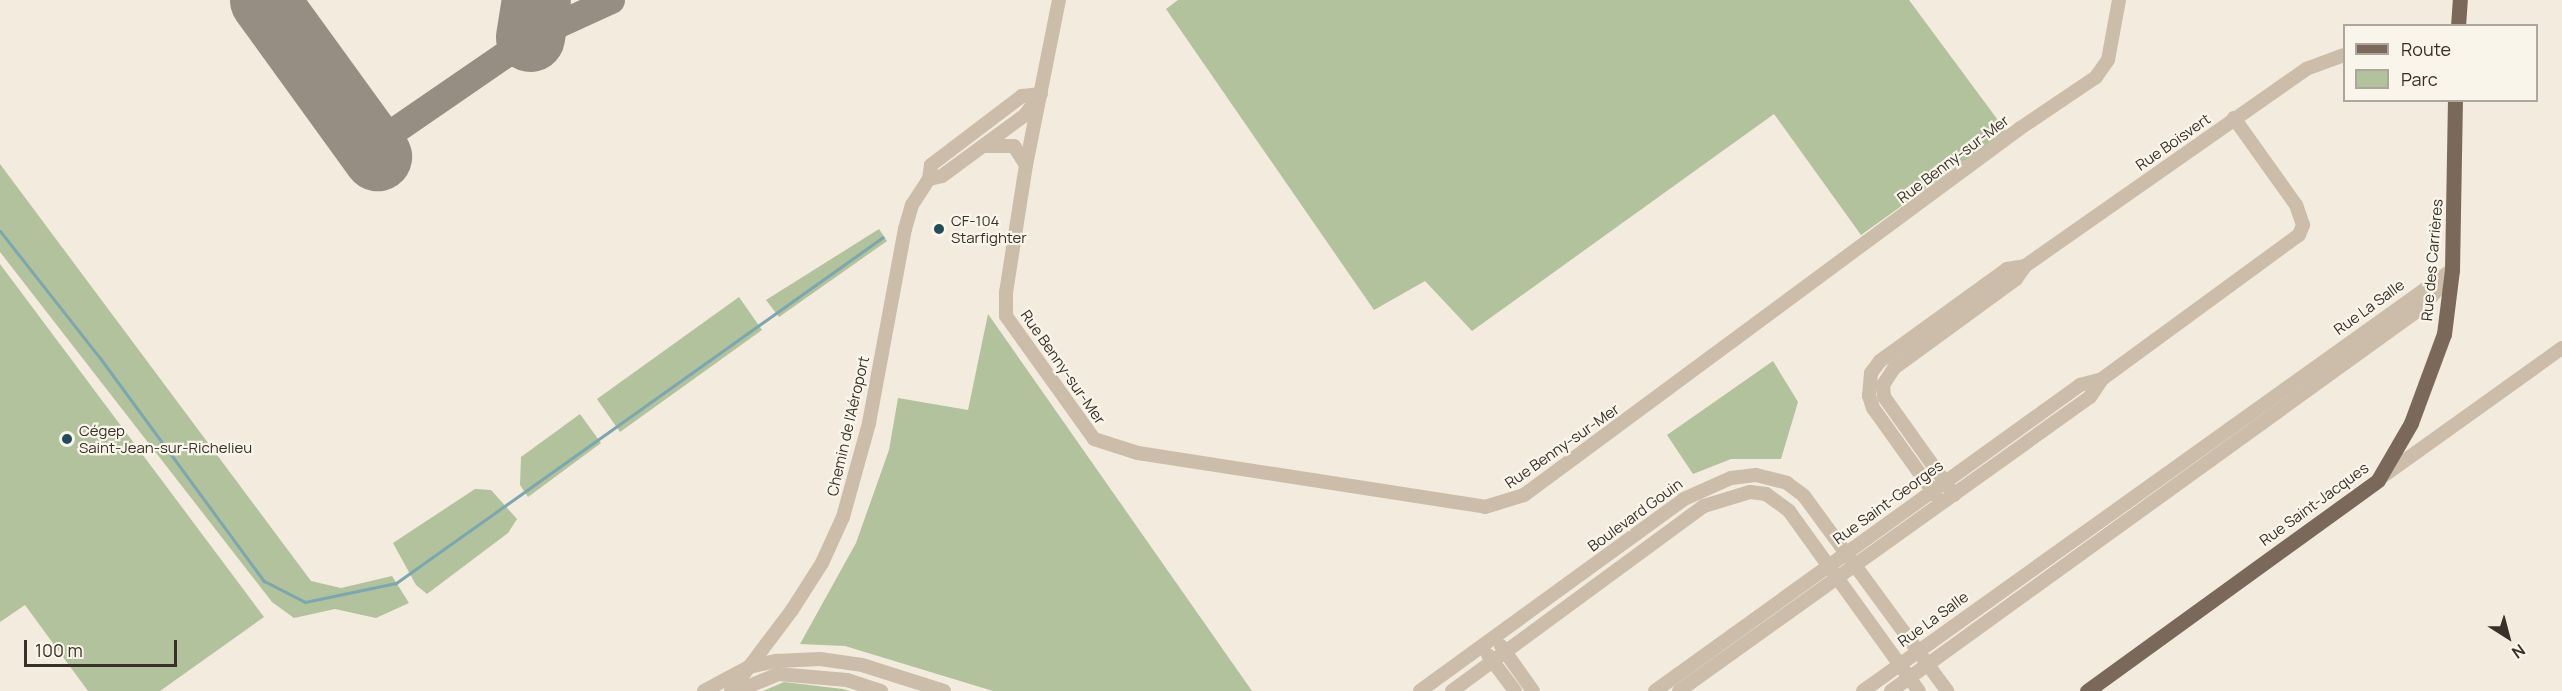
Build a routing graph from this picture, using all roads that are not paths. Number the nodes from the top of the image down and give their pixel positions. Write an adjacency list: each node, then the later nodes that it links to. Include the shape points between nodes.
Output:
1 (1059, 0): 6 (street, Rue Benny-sur-Mer)
2 (2119, 0): 11 (street, Rue Benny-sur-Mer, via 2108,60 2096,77 2019,129 1524,495 1498,506 1138,453 1094,439 1006,316 1006,292)
3 (2460, 0): 4 (main road)
4 (2458, 24)
5 (2343, 55): 8 (street, Rue Boisvert, via 2306,69)
6 (1041, 94): 9 (street, Chemin de l'Aéroport, via 1023,96); 10 (street, via 1025,115); 11 (street, Rue Benny-sur-Mer)
7 (2456, 102): 13 (main road, Rue des Carrières)
8 (2234, 118): 15 (street, Rue Saint-Georges, via 2296,205 2303,225 2299,235); 16 (street, Rue Boisvert, via 2025,266 2007,269 1880,361 1871,373)
9 (964, 140): 10 (street); 12 (street, Chemin de l'Aéroport, via 931,165)
10 (977, 149): 11 (street, via 1014,146); 12 (street, via 942,176)
11 (1026, 165)
12 (929, 179): 43 (street, Chemin de l'Aéroport, via 912,205 905,229 869,423 843,517 798,600)
13 (2452, 270): 17 (street, Rue La Salle, via 2424,306); 20 (main road, Rue des Carrières, via 2444,334 2435,367 2411,423)
14 (2562, 348): 20 (street, Rue Saint-Jacques)
15 (2102, 379): 21 (street, Rue Saint-Georges, via 2080,385); 25 (street, Rue Saint-Georges, via 2090,397)
16 (1876, 385): 21 (street); 22 (street, via 1873,408)
17 (2294, 389): 19 (street, Rue La Salle); 23 (street, Rue La Salle)
18 (1731, 478): 24 (street); 27 (street, Boulevard Gouin, via 1701,488); 29 (street, Boulevard Gouin, via 1756,475 1787,483 1804,496)
19 (2155, 480): 23 (street); 32 (street, Rue La Salle)
20 (2378, 480): 61 (main road, Rue Saint-Jacques)
21 (1944, 481): 22 (street, Rue Saint-Georges); 25 (street)
22 (1932, 490): 26 (street); 29 (street, Rue Saint-Georges)
23 (2164, 494): 34 (street, Rue La Salle)
24 (1736, 495): 28 (street, via 1704,506); 30 (street, via 1766,494 1789,511)
25 (1954, 495): 26 (street, Rue Saint-Georges)
26 (1941, 504): 31 (street, Rue Saint-Georges)
27 (1670, 509): 28 (street); 35 (street, Boulevard Gouin)
28 (1681, 523): 38 (street)
29 (1846, 552): 30 (street, Rue Saint-Georges); 31 (street, Boulevard Gouin)
30 (1828, 565): 33 (street); 39 (street, Rue Saint-Georges)
31 (1855, 565): 33 (street, Rue Saint-Georges); 37 (street, Boulevard Gouin)
32 (2024, 574): 34 (street); 37 (street, Rue La Salle)
33 (1838, 578): 42 (street); 44 (street, Rue Saint-Georges)
34 (2034, 588): 41 (street, Rue La Salle)
35 (1494, 637): 36 (street, Boulevard Gouin); 38 (street)
36 (1482, 646): 40 (street); 51 (street, Boulevard Gouin)
37 (1918, 650): 41 (street, Boulevard Gouin); 42 (street, Rue La Salle)
38 (1505, 652): 40 (street); 54 (street)
39 (1697, 660): 44 (street); 55 (street, Rue Saint-Georges)
40 (1493, 661): 52 (street); 53 (street)
41 (1928, 663): 45 (street, Rue La Salle); 60 (street, Boulevard Gouin)
42 (1900, 664): 45 (street); 57 (street, Rue La Salle)
43 (749, 667): 46 (street); 47 (street, Chemin de l'Aéroport); 50 (street, via 820,659 862,665)
44 (1706, 672): 56 (street, Rue Saint-Georges)
45 (1910, 678): 58 (street, Rue La Salle); 59 (street)
46 (704, 691)
47 (731, 691)
48 (738, 691): 49 (street, via 778,674 847,680)
49 (881, 691)
50 (944, 691)
51 (1420, 691)
52 (1452, 691)
53 (1515, 691)
54 (1533, 691)
55 (1655, 691)
56 (1679, 691)
57 (1863, 691)
58 (1891, 691)
59 (1919, 691)
60 (1947, 691)
61 (2087, 691)

